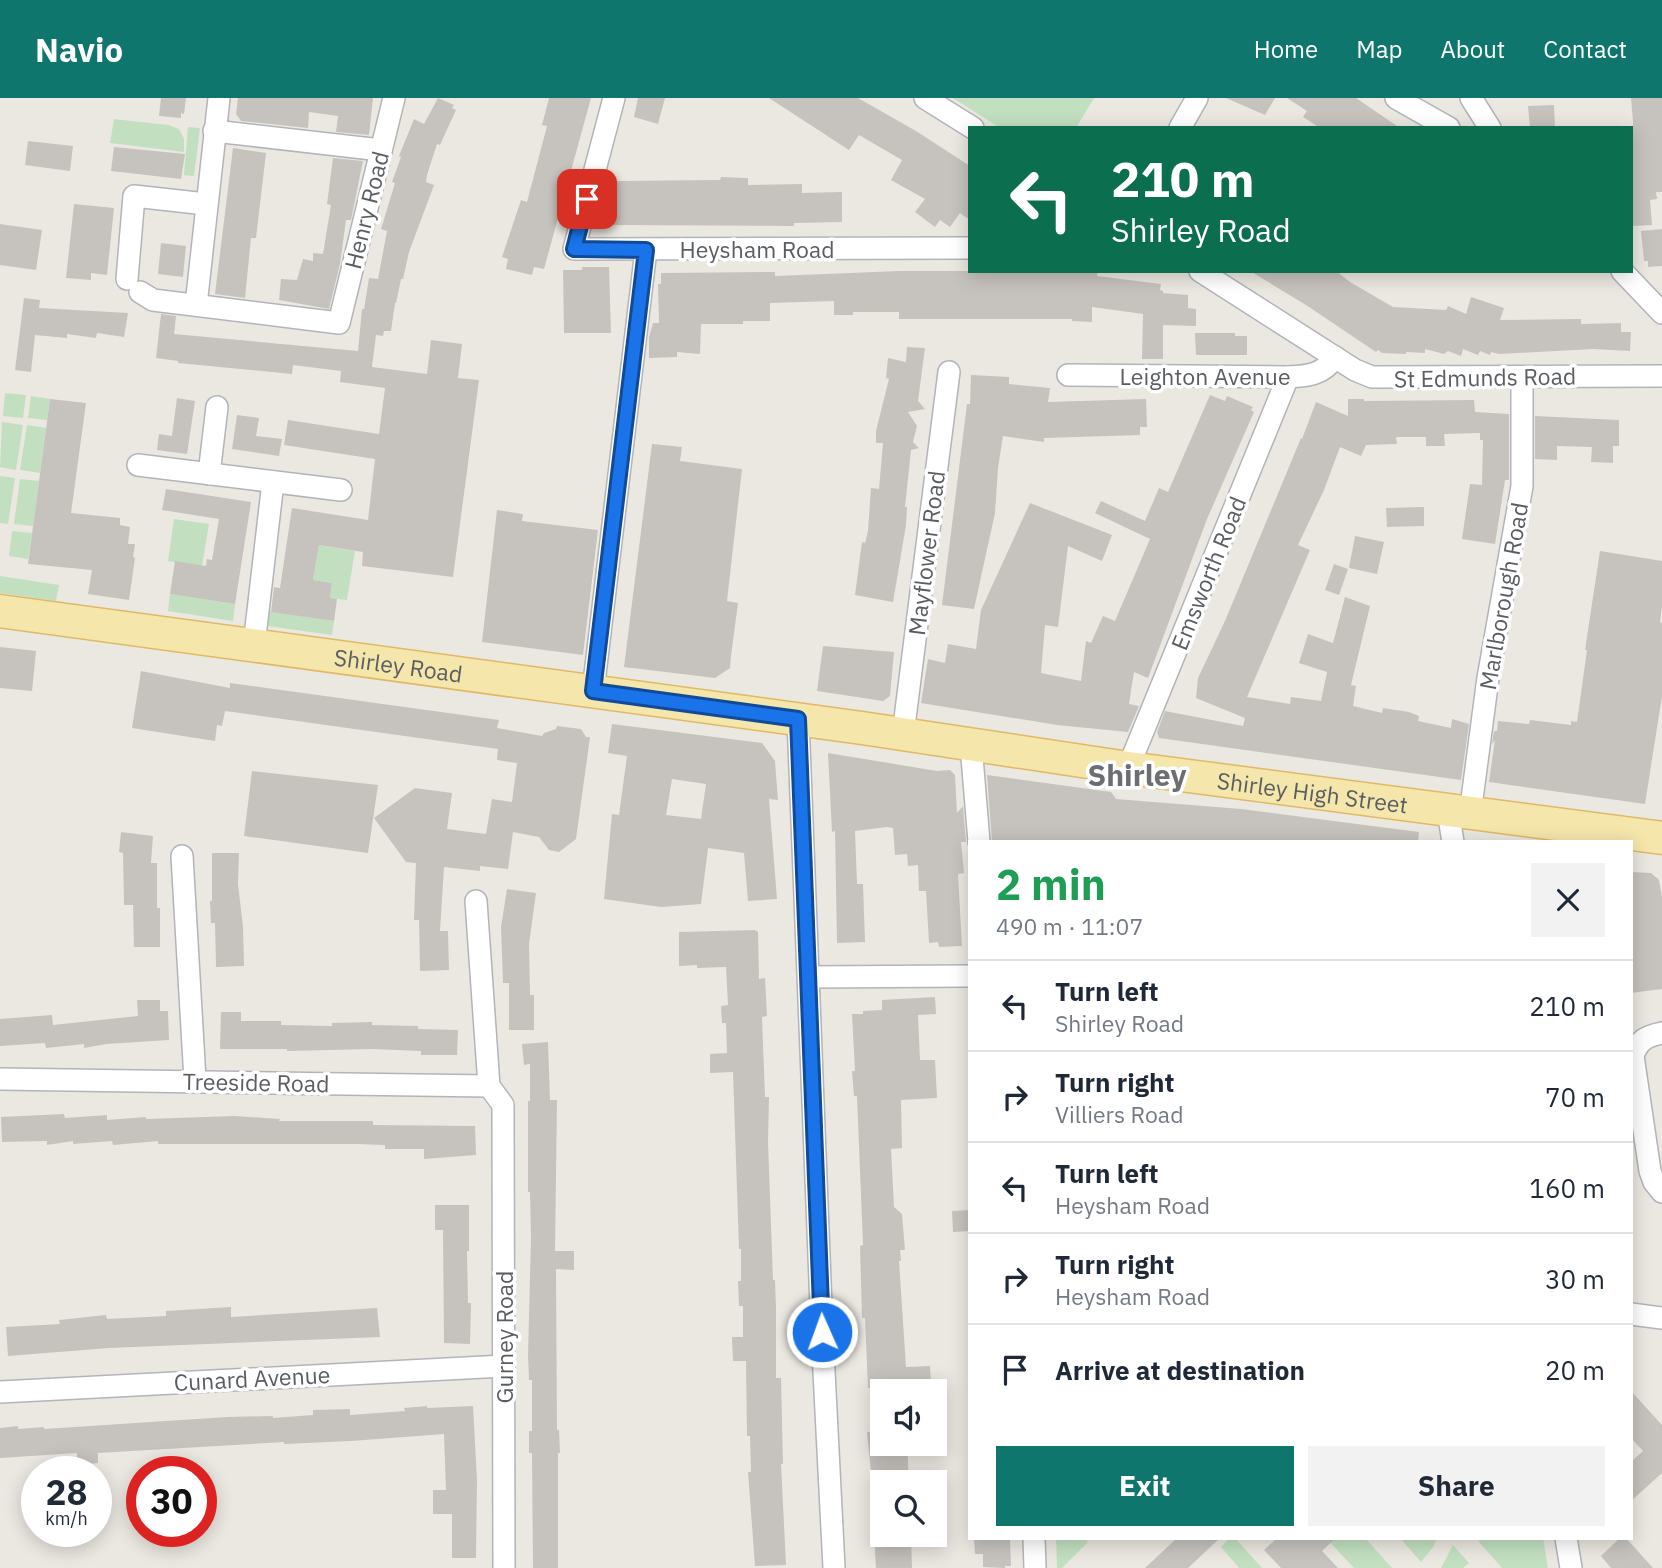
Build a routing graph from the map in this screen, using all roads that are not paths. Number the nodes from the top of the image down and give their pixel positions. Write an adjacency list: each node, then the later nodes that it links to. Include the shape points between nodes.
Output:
1 (219, 98): 12 (street)
2 (394, 98): 13 (street, Henry Road)
3 (614, 98): 16 (street, Heysham Road, via 574,249)
4 (925, 98): 8 (street)
5 (1197, 98): 9 (street)
6 (1396, 98): 10 (street)
7 (1471, 98): 11 (street)
8 (970, 126)
9 (1181, 126)
10 (1445, 126)
11 (1489, 126)
12 (214, 131): 13 (street); 14 (street)
13 (381, 150): 19 (street, Henry Road, via 339,323)
14 (206, 204): 19 (street); 19 (street, via 126,196 134,286 153,300)
15 (968, 248): 16 (street, Heysham Road)
16 (646, 250): 34 (street)
17 (1203, 273): 21 (street, St Edmunds Road)
18 (1624, 273): 20 (street)
19 (196, 305)
20 (1662, 313)
21 (1326, 352): 25 (street, Leighton Avenue, via 1327,369); 26 (street, St Edmunds Road, via 1371,377)
22 (949, 372): 36 (street, Mayflower Road)
23 (1068, 375): 25 (street, Leighton Avenue)
24 (1662, 376): 26 (street, St Edmunds Road)
25 (1288, 377): 38 (street, Emsworth Road)
26 (1521, 377): 39 (street, Marlborough Road, via 1522,486)
27 (217, 407): 29 (street)
28 (138, 465): 29 (street)
29 (209, 474): 30 (street)
30 (274, 482): 31 (street); 33 (street)
31 (341, 490)
32 (0, 611): 33 (main road, Shirley Road)
33 (254, 645): 34 (main road, Shirley Road)
34 (593, 691): 35 (main road, Shirley Road)
35 (798, 719): 36 (main road, Shirley High Street); 46 (street)
36 (903, 734): 37 (main road, Shirley High Street)
37 (971, 745): 38 (main road, Shirley High Street); 41 (street)
38 (1128, 768): 39 (main road, Shirley High Street)
39 (1459, 813): 40 (main road, Shirley High Street); 42 (street, Marlborough Road)
40 (1662, 838)
41 (979, 840)
42 (1453, 840)
43 (182, 856): 49 (street)
44 (476, 901): 50 (street)
45 (968, 976): 46 (street)
46 (809, 977): 59 (street)
47 (1662, 1032): 51 (street, via 1647,1036 1633,1056 1650,1171)
48 (0, 1079): 49 (street, Treeside Road)
49 (195, 1080): 50 (street, Treeside Road)
50 (489, 1086): 54 (street, Gurney Road, via 503,1105)
51 (1662, 1192)
52 (1633, 1314): 53 (street)
53 (1662, 1318)
54 (504, 1366): 55 (street, Cunard Avenue); 58 (street, Gurney Road)
55 (0, 1392)
56 (1034, 1540): 60 (street)
57 (1566, 1540): 61 (street)
58 (505, 1568)
59 (834, 1568)
60 (1035, 1568)
61 (1571, 1568)

